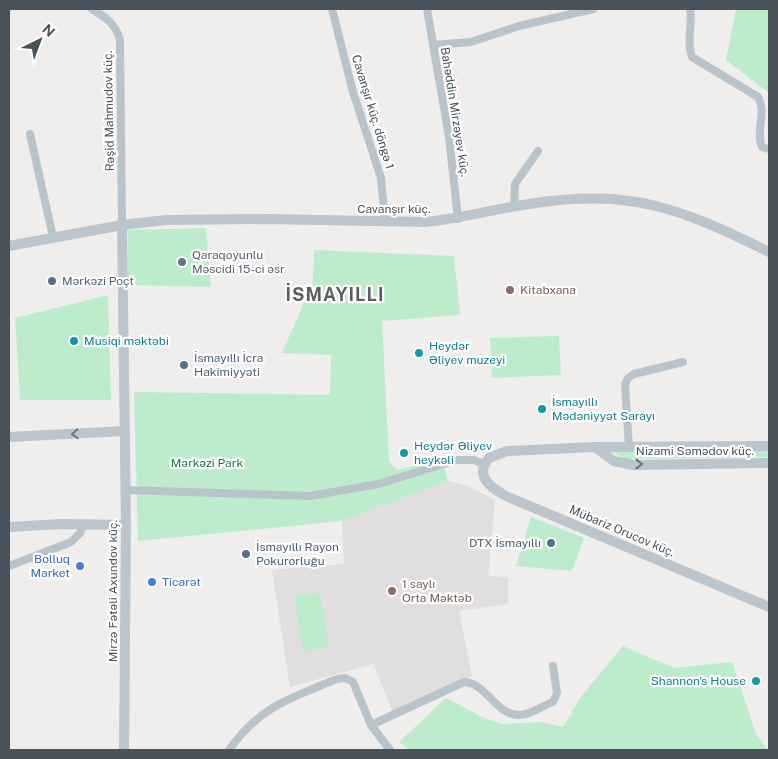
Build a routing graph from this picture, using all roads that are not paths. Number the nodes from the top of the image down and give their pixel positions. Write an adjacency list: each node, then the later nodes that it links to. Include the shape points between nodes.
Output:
1 (92, 9): 13 (street, Rəşid Mahmudov küç., via 110,22 118,31 120,40)
2 (332, 9): 12 (street, Cavanşır küç. döngə 1, via 353,92 381,178)
3 (427, 9): 6 (street, Bahəddin Mirzəyev küç.)
4 (593, 9): 6 (street, via 519,26 471,42)
5 (690, 9): 8 (street, via 692,57 758,97 762,104 759,139 762,147)
6 (433, 45): 11 (street, Bahəddin Mirzəyev küç., via 452,155)
7 (30, 134): 14 (street)
8 (769, 149)
9 (538, 151): 10 (street, via 515,184)
10 (514, 207): 11 (main road, Cavanşır küç.); 16 (main road, Cavanşır küç., via 583,198 643,202 693,216)
11 (458, 219): 12 (main road, Cavanşır küç.)
12 (385, 222): 13 (main road, Cavanşır küç., via 218,218)
13 (122, 225): 14 (main road, Cavanşır küç.); 18 (main road, Mirzə Fətəli Axundov küç.)
14 (53, 237): 15 (main road, Cavanşır küç.)
15 (9, 246)
16 (769, 252)
17 (683, 362): 22 (street, via 628,378 625,385)
18 (124, 431): 19 (main road, one-way to 19); 25 (main road, Mirzə Fətəli Axundov küç.)
19 (9, 437)
20 (769, 446): 22 (main road)
21 (595, 447): 22 (main road); 23 (main road, Nizami Səmədov küç., one-way to 23, via 614,460 633,465); 24 (main road, via 507,451 495,454)
22 (629, 448)
23 (769, 463)
24 (484, 464): 25 (street, via 457,460 390,481 310,496); 30 (main road, Mübariz Orucov küç., via 483,478 506,496)
25 (125, 490): 27 (main road, Mirzə Fətəli Axundov küç.)
26 (84, 524): 27 (main road); 28 (main road); 29 (street, via 71,542)
27 (126, 526): 33 (main road, Mirzə Fətəli Axundov küç.)
28 (9, 527)
29 (9, 566)
30 (769, 607)
31 (553, 666): 32 (street, via 557,692 553,702 521,715 505,712 472,682 464,682)
32 (371, 725): 34 (street, via 353,682 341,678 270,708 245,729); 35 (street)
33 (124, 750)
34 (229, 750)
35 (390, 750)

